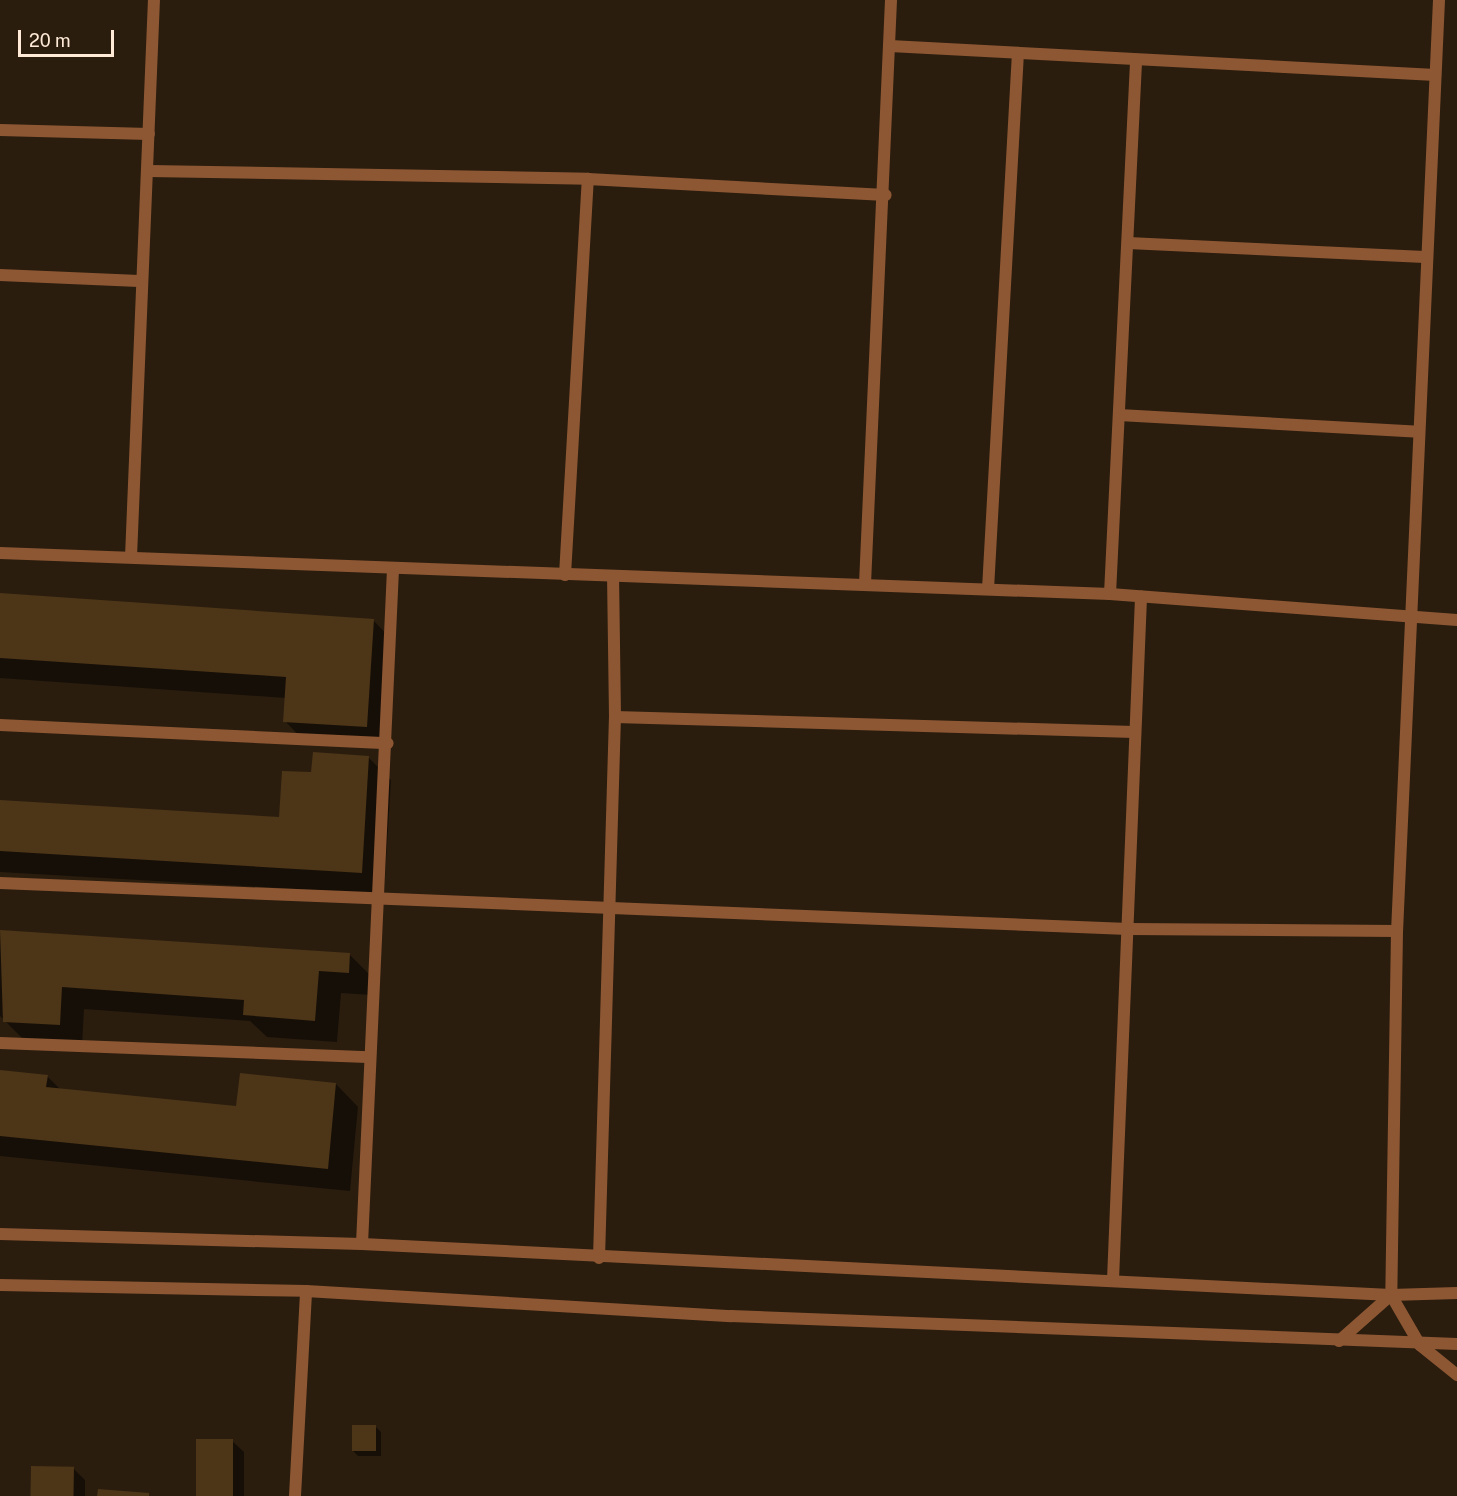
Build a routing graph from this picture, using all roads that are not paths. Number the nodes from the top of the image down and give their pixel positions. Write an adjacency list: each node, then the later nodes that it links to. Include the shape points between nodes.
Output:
1 (154, 0): 9 (street)
2 (891, 0): 4 (street)
3 (1439, 0): 7 (street)
4 (890, 46): 5 (street); 12 (street)
5 (1018, 53): 6 (street); 25 (street)
6 (1136, 63): 7 (street); 13 (street)
7 (1435, 75): 14 (street)
8 (0, 130): 9 (street)
9 (149, 134): 10 (street)
10 (149, 171): 11 (street); 16 (street)
11 (588, 180): 12 (street); 22 (street)
12 (886, 195): 24 (street)
13 (1128, 243): 14 (street); 17 (street)
14 (1425, 257): 18 (street)
15 (0, 275): 16 (street)
16 (140, 281): 20 (street)
17 (1119, 415): 18 (street); 26 (street)
18 (1419, 432): 28 (street)
19 (0, 553): 20 (street)
20 (131, 557): 21 (street)
21 (393, 569): 22 (street); 33 (street)
22 (566, 575): 23 (street)
23 (613, 578): 24 (street); 30 (street)
24 (865, 584): 25 (street)
25 (988, 589): 26 (street)
26 (1110, 594): 27 (street)
27 (1141, 597): 28 (street); 32 (street)
28 (1415, 617): 29 (street); 38 (street)
29 (1457, 620)
30 (615, 717): 32 (street); 36 (street)
31 (0, 725): 33 (street)
32 (1134, 732): 37 (street)
33 (388, 743): 35 (street)
34 (0, 884): 35 (street)
35 (378, 894): 36 (street); 40 (street)
36 (609, 907): 37 (street); 43 (street)
37 (1128, 928): 38 (street); 44 (street)
38 (1397, 931): 48 (street)
39 (0, 1043): 40 (street)
40 (368, 1057): 42 (street)
41 (0, 1234): 42 (street)
42 (362, 1244): 43 (street)
43 (598, 1258): 44 (street)
44 (1113, 1280): 48 (street)
45 (0, 1285): 46 (street)
46 (306, 1291): 49 (street, via 731,1316); 53 (street)
47 (1457, 1293): 48 (street)
48 (1391, 1295): 49 (street); 51 (street)
49 (1339, 1341): 51 (street)
50 (1457, 1344): 51 (street)
51 (1420, 1345): 52 (street)
52 (1457, 1375)
53 (295, 1496)

